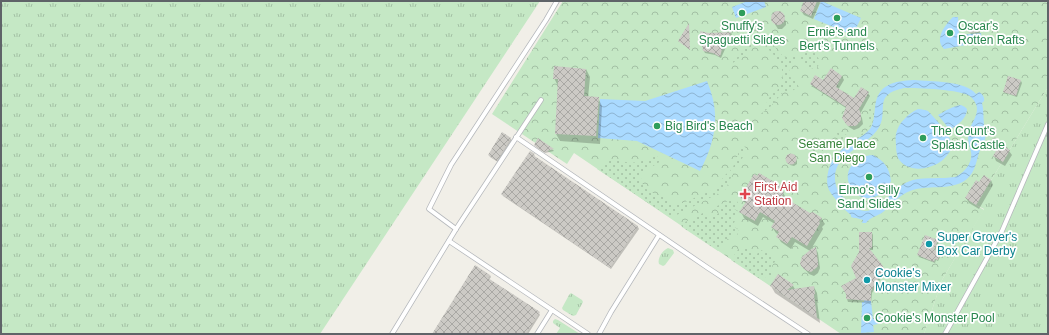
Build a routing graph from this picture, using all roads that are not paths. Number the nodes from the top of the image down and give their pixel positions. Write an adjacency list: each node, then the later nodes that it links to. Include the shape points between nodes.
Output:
1 (557, 1): 5 (lane, via 451,165 429,209)
2 (541, 100): 4 (lane)
3 (1048, 124): 14 (lane, via 1002,231)
4 (516, 138): 5 (lane); 6 (lane)
5 (456, 228): 7 (lane)
6 (659, 235): 12 (lane); 13 (lane)
7 (449, 241): 8 (lane); 9 (lane)
8 (552, 310): 10 (lane); 11 (lane)
9 (392, 334)
10 (537, 334)
11 (588, 334)
12 (599, 334)
13 (808, 334)
14 (945, 334)

